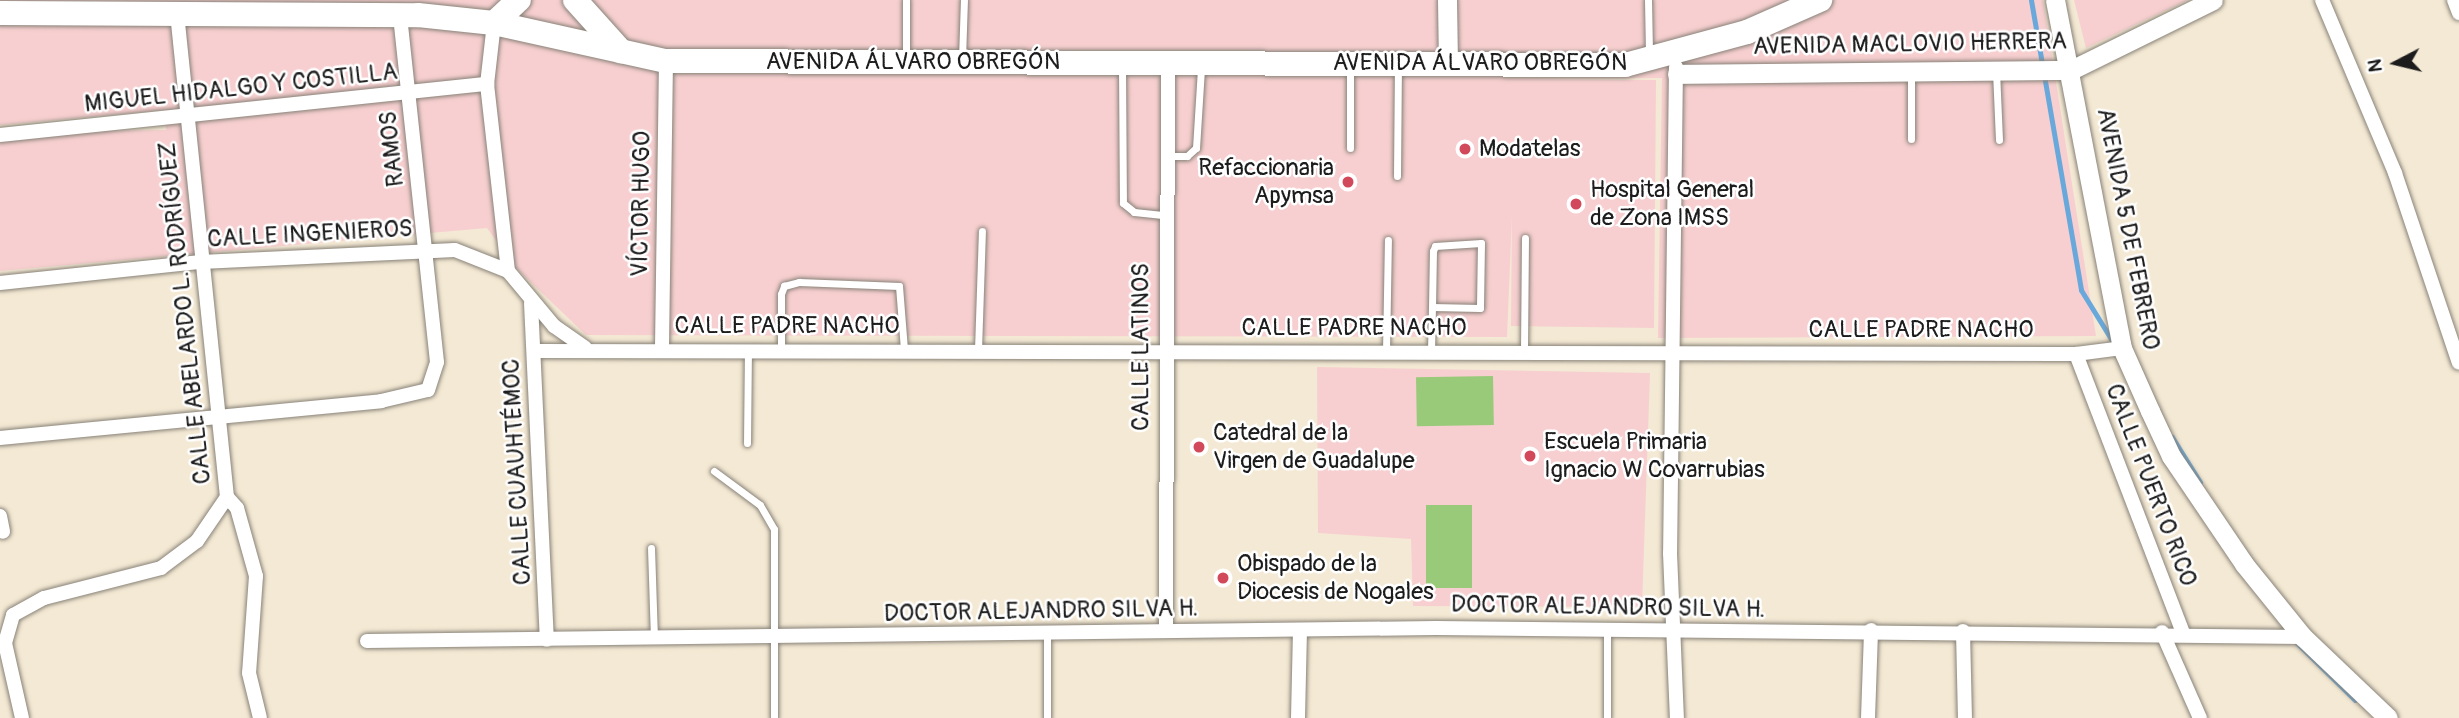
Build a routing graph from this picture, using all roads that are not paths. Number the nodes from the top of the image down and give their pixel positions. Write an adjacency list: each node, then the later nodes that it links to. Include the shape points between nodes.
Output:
1 (0, 0): 14 (lane)
2 (519, 0): 17 (highway)
3 (575, 0): 18 (highway, via 593,27)
4 (906, 0): 24 (lane)
5 (964, 0): 21 (lane)
6 (1447, 0): 29 (street)
7 (1648, 0): 20 (lane)
8 (1820, 0): 27 (highway, AVENIDA ÁLVARO OBREGÓN)
9 (2055, 0): 32 (street, AVENIDA 5 DE FEBRERO)
10 (2213, 0): 32 (street, AVENIDA MACLOVIO HERRERA)
11 (2322, 0): 66 (street, via 2395,173)
12 (2454, 0): 15 (street)
13 (412, 9): 16 (highway, AVENIDA ÁLVARO OBREGÓN); 17 (highway, AVENIDA ÁLVARO OBREGÓN); 34 (street, RAMOS)
14 (0, 12): 16 (highway, AVENIDA ÁLVARO OBREGÓN)
15 (2459, 13)
16 (177, 14): 35 (street, CALLE ABELARDO L. RODRÍGUEZ)
17 (494, 23): 18 (highway, AVENIDA ÁLVARO OBREGÓN); 33 (street)
18 (624, 54): 19 (highway, AVENIDA ÁLVARO OBREGÓN)
19 (666, 61): 24 (highway, AVENIDA ÁLVARO OBREGÓN); 52 (street, VÍCTOR HUGO)
20 (1649, 61): 27 (highway, AVENIDA ÁLVARO OBREGÓN); 29 (highway, AVENIDA ÁLVARO OBREGÓN)
21 (962, 63): 22 (highway, AVENIDA ÁLVARO OBREGÓN); 24 (highway, AVENIDA ÁLVARO OBREGÓN)
22 (1122, 63): 25 (highway, AVENIDA ÁLVARO OBREGÓN); 42 (lane, via 1123,203 1134,212)
23 (1202, 63): 25 (highway, AVENIDA ÁLVARO OBREGÓN); 26 (highway, AVENIDA ÁLVARO OBREGÓN); 40 (lane, via 1196,148 1187,156)
24 (906, 64)
25 (1168, 64): 40 (street, CALLE LATINOS)
26 (1350, 64): 28 (highway, AVENIDA ÁLVARO OBREGÓN); 39 (lane)
27 (1675, 64): 30 (street, AVENIDA MACLOVIO HERRERA); 64 (street)
28 (1398, 65): 29 (highway, AVENIDA ÁLVARO OBREGÓN); 41 (lane)
29 (1448, 65)
30 (1912, 70): 31 (street, AVENIDA MACLOVIO HERRERA); 37 (lane)
31 (1996, 70): 32 (street, AVENIDA MACLOVIO HERRERA); 38 (lane)
32 (2071, 70): 56 (street, AVENIDA 5 DE FEBRERO)
33 (487, 84): 34 (street, MIGUEL HIDALGO Y COSTILLA); 48 (street)
34 (409, 95): 35 (street, MIGUEL HIDALGO Y COSTILLA); 46 (street, RAMOS)
35 (188, 115): 36 (street, MIGUEL HIDALGO Y COSTILLA); 47 (street, CALLE ABELARDO L. RODRÍGUEZ)
36 (0, 135)
37 (1911, 139)
38 (1999, 140)
39 (1350, 148)
40 (1167, 156): 42 (street, CALLE LATINOS)
41 (1397, 176)
42 (1166, 215): 60 (street, CALLE LATINOS)
43 (982, 231): 58 (lane)
44 (1525, 238): 63 (lane)
45 (1388, 240): 61 (lane)
46 (426, 250): 47 (street, CALLE INGENIEROS); 48 (street, CALLE INGENIEROS, via 474,254); 67 (street, RAMOS, via 435,380 414,396)
47 (201, 262): 49 (street, CALLE INGENIEROS); 67 (street, CALLE ABELARDO L. RODRÍGUEZ)
48 (508, 271): 50 (street, CALLE INGENIEROS)
49 (0, 283)
50 (531, 303): 53 (street, CALLE INGENIEROS); 59 (street, CALLE CUAUHTÉMOC)
51 (1432, 307): 51 (lane, via 1435,246 1481,243 1480,308); 62 (lane)
52 (662, 347): 53 (street, CALLE PADRE NACHO); 54 (street, CALLE PADRE NACHO)
53 (585, 348): 59 (street, CALLE PADRE NACHO)
54 (748, 348): 55 (street, CALLE PADRE NACHO); 69 (lane)
55 (781, 348): 57 (street, CALLE PADRE NACHO); 57 (lane, via 784,286 825,282 898,286)
56 (2122, 348): 65 (street, CALLE PADRE NACHO); 85 (street, AVENIDA 5 DE FEBRERO, via 2171,456)
57 (904, 349): 58 (street, CALLE PADRE NACHO)
58 (978, 350): 60 (street, CALLE PADRE NACHO)
59 (535, 351): 87 (street, CALLE CUAUHTÉMOC)
60 (1162, 351): 61 (street, CALLE PADRE NACHO); 78 (street, CALLE LATINOS)
61 (1385, 351): 62 (street, CALLE PADRE NACHO)
62 (1431, 351): 63 (street, CALLE PADRE NACHO)
63 (1524, 351): 64 (street, CALLE PADRE NACHO)
64 (1672, 351): 65 (street, CALLE PADRE NACHO); 80 (street)
65 (2076, 354): 82 (street, CALLE PUERTO RICO)
66 (2459, 363)
67 (223, 415): 68 (street); 71 (street, CALLE ABELARDO L. RODRÍGUEZ)
68 (0, 438)
69 (747, 443)
70 (714, 471): 83 (lane, via 760,505 774,528)
71 (227, 497): 89 (street, CALLE ABELARDO L. RODRÍGUEZ, via 197,541 161,568 44,598 13,615 5,643); 90 (street, via 236,505 256,576 248,642)
72 (0, 516): 73 (street)
73 (3, 533)
74 (651, 548): 86 (lane)
75 (1300, 630): 78 (street, DOCTOR ALEJANDRO SILVA H.); 79 (street, DOCTOR ALEJANDRO SILVA H.); 93 (street)
76 (1871, 630): 77 (street, DOCTOR ALEJANDRO SILVA H.); 80 (street, DOCTOR ALEJANDRO SILVA H.); 96 (street)
77 (1963, 631): 81 (street, DOCTOR ALEJANDRO SILVA H.); 97 (street)
78 (1166, 632): 84 (street, DOCTOR ALEJANDRO SILVA H.)
79 (1607, 632): 80 (street, DOCTOR ALEJANDRO SILVA H.); 94 (lane)
80 (1674, 632): 95 (street)
81 (2162, 632): 82 (street, DOCTOR ALEJANDRO SILVA H.); 98 (street)
82 (2183, 633): 85 (street, DOCTOR ALEJANDRO SILVA H.)
83 (776, 636): 84 (street, DOCTOR ALEJANDRO SILVA H.); 86 (street, DOCTOR ALEJANDRO SILVA H.); 91 (lane)
84 (1047, 636): 92 (lane)
85 (2304, 637): 99 (street, AVENIDA 5 DE FEBRERO)
86 (654, 639): 87 (street, DOCTOR ALEJANDRO SILVA H.)
87 (547, 640): 88 (street, DOCTOR ALEJANDRO SILVA H.)
88 (367, 641)
89 (22, 718)
90 (260, 718)
91 (774, 718)
92 (1047, 718)
93 (1298, 718)
94 (1607, 718)
95 (1677, 718)
96 (1868, 718)
97 (1965, 718)
98 (2200, 718)
99 (2388, 718)

